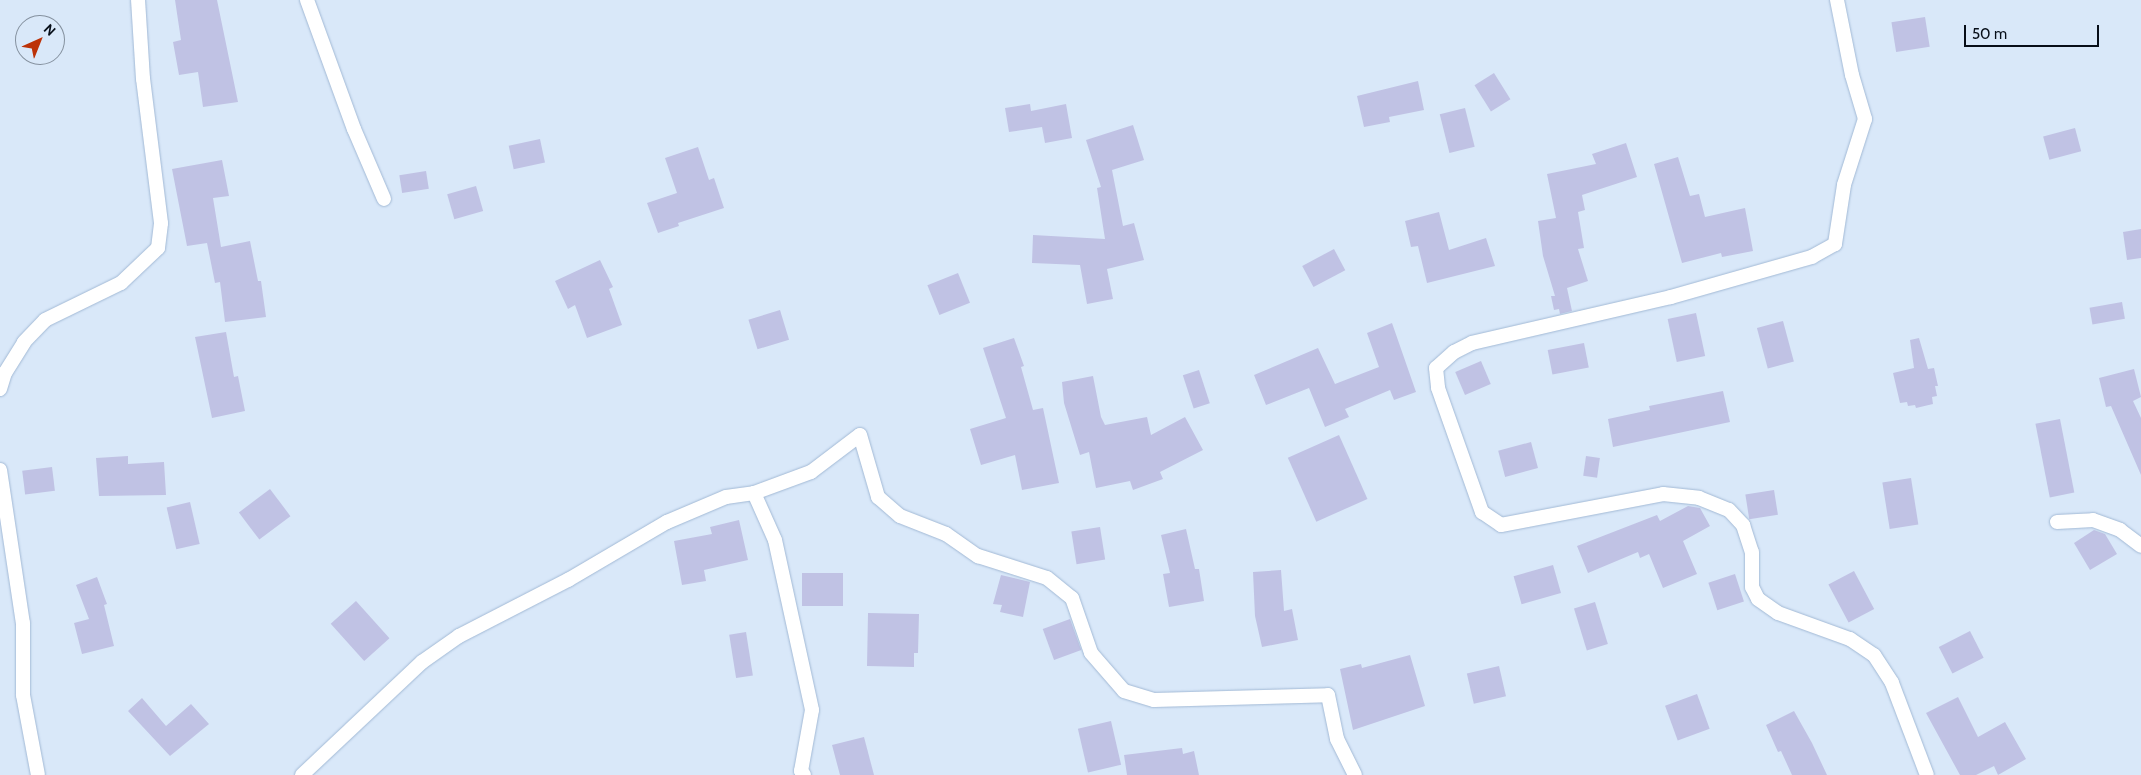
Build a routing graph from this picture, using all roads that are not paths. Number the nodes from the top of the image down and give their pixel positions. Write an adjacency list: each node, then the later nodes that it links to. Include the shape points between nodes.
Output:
1 (138, 0): 5 (street, via 143,79 161,223 158,248 122,283 45,320 24,342)
2 (307, 0): 4 (street, via 344,103)
3 (1837, 0): 14 (street, via 1852,75 1865,119 1844,185 1835,244 1812,257 1671,297 1472,343 1436,368 1438,388 1482,512 1501,525 1663,494 1699,498 1729,510 1743,525 1752,552 1752,587 1758,599 1778,613 1850,639 1874,655 1892,683)
4 (384, 199)
5 (0, 389)
6 (0, 470): 10 (street, via 24,623 23,695)
7 (754, 493): 11 (street, via 726,496 667,522 568,580 459,636 422,662); 12 (street, via 775,540 812,710 801,770); 13 (street, via 811,472 860,435 878,497 900,516 946,534 978,556 1047,578 1072,598 1091,652 1124,692 1154,700 1328,695 1337,739)
8 (2057, 522): 9 (street, via 2093,520 2120,530)
9 (2141, 546)
10 (38, 775)
11 (302, 775)
12 (804, 775)
13 (1354, 775)
14 (1927, 775)

